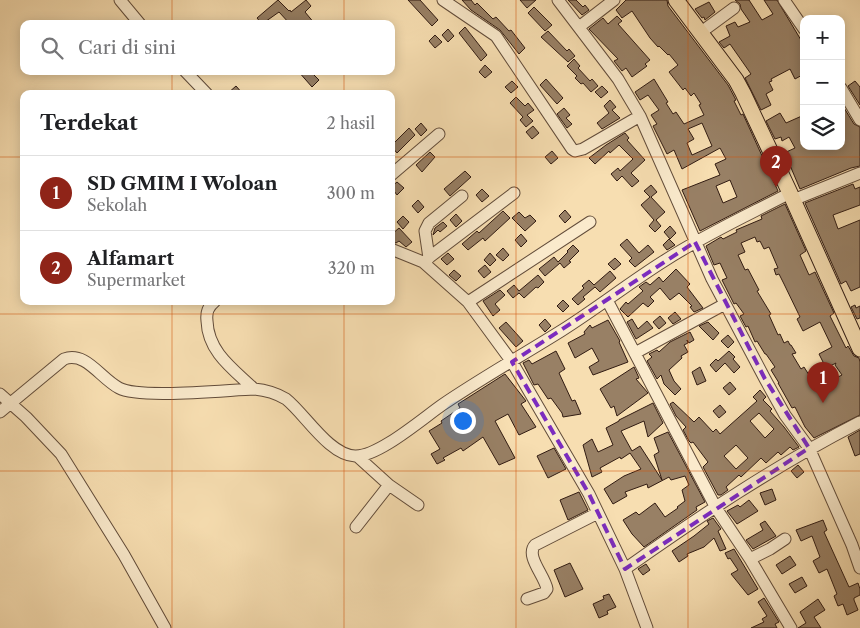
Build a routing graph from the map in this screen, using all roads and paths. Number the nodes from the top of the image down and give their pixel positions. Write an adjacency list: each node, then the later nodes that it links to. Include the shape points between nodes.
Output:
1 (120, 0): 8 (street)
2 (443, 0): 15 (street, via 496,36 572,150 583,149)
3 (558, 0): 10 (street)
4 (614, 0): 10 (street)
5 (676, 0): 11 (main road)
6 (784, 0): 9 (street)
7 (734, 8): 11 (street)
8 (137, 20)
9 (800, 23)
10 (579, 27): 15 (street, via 618,79)
11 (700, 33): 22 (main road, via 743,92)
12 (189, 75): 13 (street)
13 (203, 90)
14 (845, 95): 16 (street)
15 (640, 116): 24 (street)
16 (860, 120)
17 (438, 134): 18 (street)
18 (395, 171)
19 (860, 174): 22 (street)
20 (514, 194): 26 (street)
21 (462, 196): 26 (street, via 429,223 425,231)
22 (792, 196): 24 (street); 31 (main road)
23 (590, 222): 28 (street)
24 (695, 242): 27 (street); 29 (street)
25 (395, 250): 26 (street)
26 (426, 260): 28 (street)
27 (607, 300): 32 (street); 33 (street)
28 (468, 302): 33 (street)
29 (725, 304): 32 (street); 39 (street, via 785,415)
30 (210, 305): 34 (street, via 206,313 213,347)
31 (860, 349)
32 (636, 353): 43 (street)
33 (512, 362): 40 (street, via 443,404 382,448); 44 (street)
34 (254, 389): 36 (street, via 130,392 118,387 80,358 71,356); 40 (street, via 286,399 327,441 349,456)
35 (0, 394): 36 (street)
36 (12, 404): 37 (street); 51 (street, via 61,454)
37 (0, 412)
38 (860, 422): 39 (street)
39 (809, 448): 43 (street); 48 (street)
40 (357, 456): 41 (street)
41 (389, 484): 42 (street); 45 (street)
42 (418, 505)
43 (716, 508): 47 (street); 49 (street)
44 (598, 513): 49 (street); 50 (street, via 532,548 547,589)
45 (356, 527)
46 (784, 539): 47 (street)
47 (750, 559): 53 (street)
48 (860, 568)
49 (625, 569): 52 (street)
50 (527, 599)
51 (165, 628)
52 (647, 628)
53 (791, 628)

